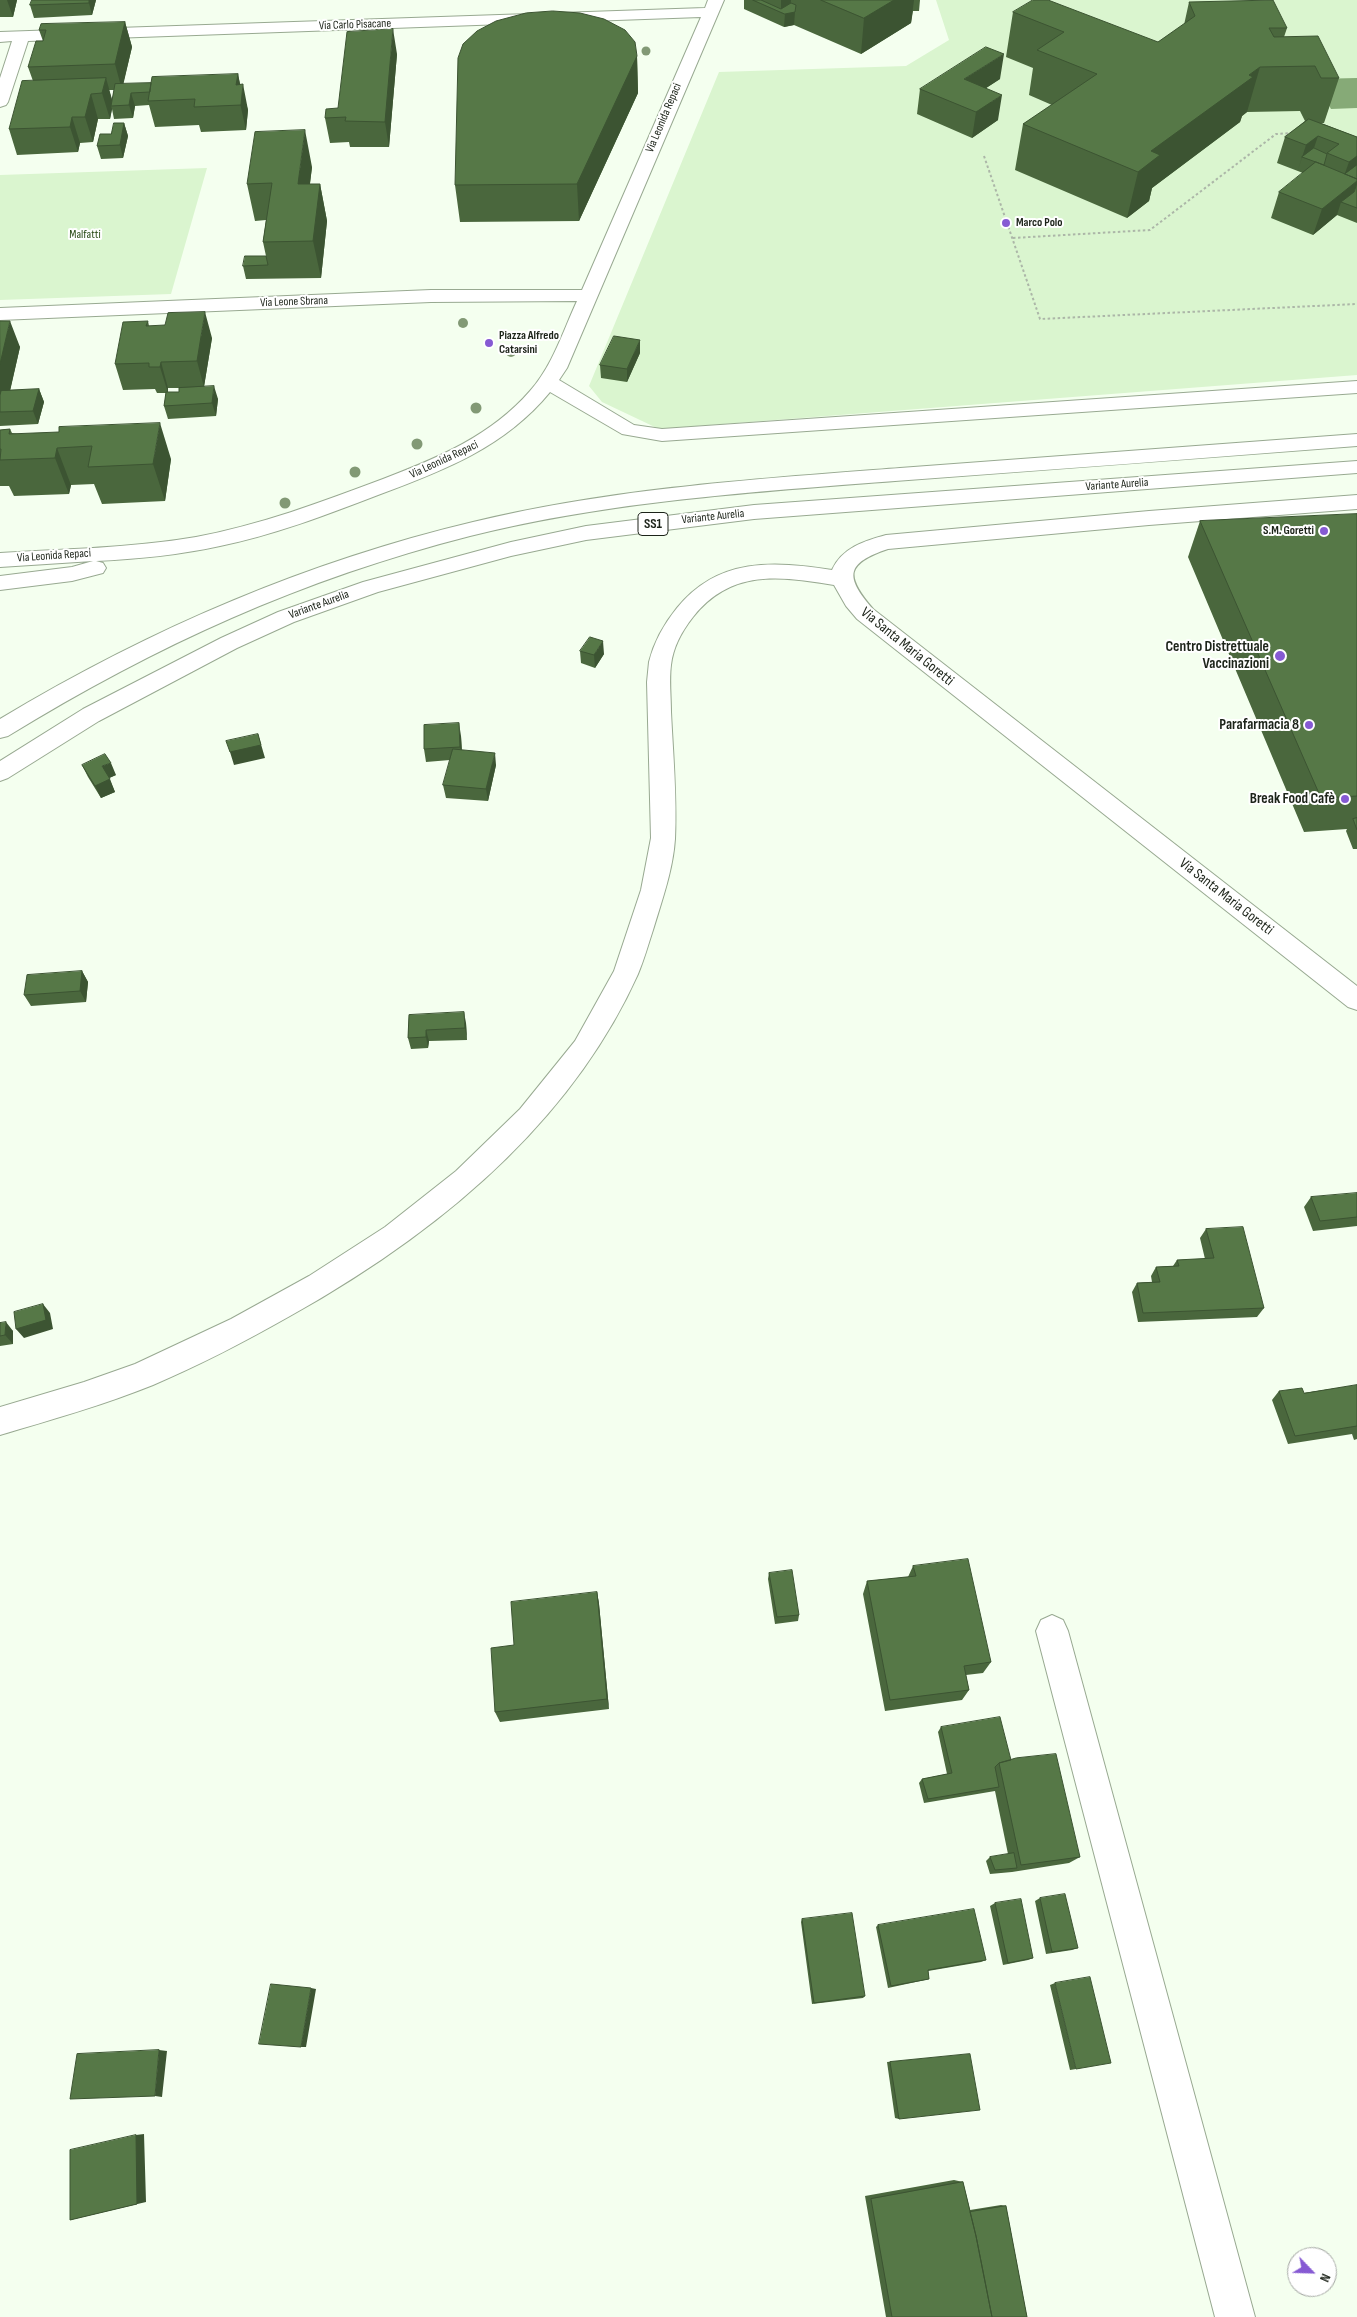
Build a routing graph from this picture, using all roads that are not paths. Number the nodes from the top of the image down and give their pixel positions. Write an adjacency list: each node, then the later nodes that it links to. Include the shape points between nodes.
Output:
1 (713, 6): 2 (main road, Via Carlo Pisacane); 5 (main road, Via Leonida Repaci)
2 (22, 36): 3 (main road, Via Carlo Pisacane); 4 (main road)
3 (0, 37)
4 (0, 102)
5 (588, 295): 6 (main road, Via Leone Sbrana, via 432,296); 7 (main road, Via Leonida Repaci, via 569,343)
6 (0, 314)
7 (548, 382): 8 (main road, via 629,430 662,434); 12 (main road, Via Leonida Repaci, via 495,434 435,466 309,514 248,532)
8 (1357, 386)
9 (1357, 440): 16 (main road, Variante Aurelia / SS1, via 698,490 592,504 520,518 400,548 249,600 122,661)
10 (1357, 467): 17 (main road, Variante Aurelia / SS1, via 754,512 586,533 512,548 371,587 286,617 99,711)
11 (1357, 502): 14 (main road, via 886,542 851,556 842,569)
12 (166, 548): 13 (main road, Via Leonida Repaci); 15 (main road, via 72,574)
13 (0, 560)
14 (842, 579): 18 (main road, Via Santa Maria Goretti, via 849,595 865,614); 19 (main road, via 771,570 738,574 719,581 700,595 679,620 660,661 662,848 643,931 608,1011 581,1053 526,1122 466,1180 415,1222 342,1272 259,1319 163,1366 53,1406)
15 (0, 583)
16 (0, 730)
17 (0, 772)
18 (1357, 1000)
19 (0, 1421)
20 (1052, 1631): 21 (main road)
21 (1235, 2317)

